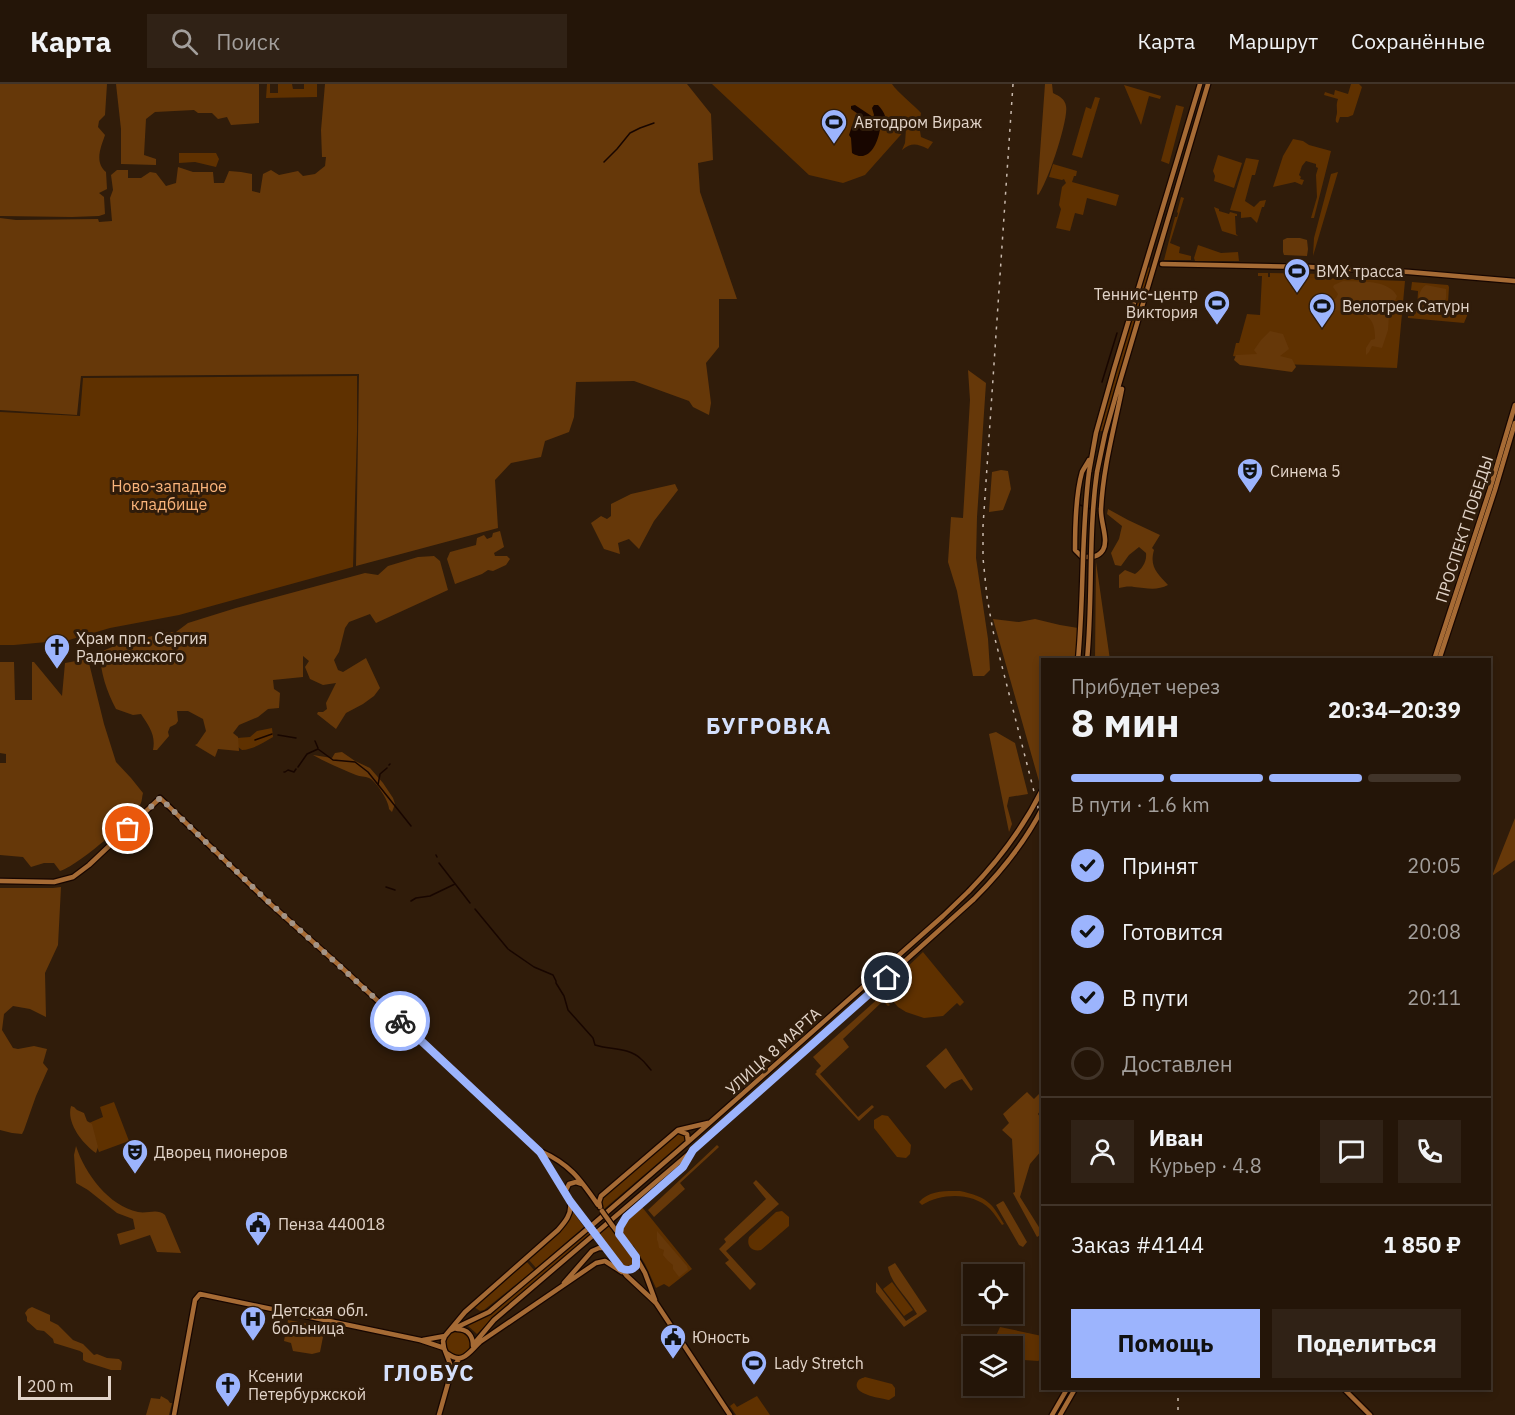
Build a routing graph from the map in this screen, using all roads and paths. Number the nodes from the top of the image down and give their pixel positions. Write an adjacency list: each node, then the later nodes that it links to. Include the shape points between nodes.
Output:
1 (1200, 84): 3 (main road)
2 (1208, 84): 4 (main road)
3 (1197, 92): 4 (main road); 5 (main road)
4 (1205, 94): 6 (main road)
5 (1193, 106): 6 (main road); 7 (main road)
6 (1201, 108): 8 (main road)
7 (1149, 253): 8 (main road, via 1152,257); 10 (main road)
8 (1157, 255): 9 (main road); 11 (main road)
9 (1162, 264): 12 (main road, via 1310,267); 13 (main road)
10 (1145, 266): 11 (main road); 17 (main road)
11 (1152, 270): 13 (main road)
12 (1515, 281)
13 (1148, 286): 14 (main road)
14 (1120, 388): 17 (main road, via 1102,493 1101,518 1106,542 1095,557 1082,557 1075,550 1077,508 1083,471); 19 (main road, bridge, via 1097,472)
15 (1515, 405): 20 (main road, ПРОСПЕКТ ПОБЕДЫ)
16 (1515, 423): 21 (main road, ПРОСПЕКТ ПОБЕДЫ)
17 (1092, 455): 18 (main road, bridge, via 1084,513)
18 (1078, 658)
19 (1088, 658)
20 (1435, 658)
21 (1440, 658)
22 (1041, 792): 25 (main road, УЛИЦА 8 МАРТА, bridge, via 1009,845)
23 (1041, 811): 26 (main road, УЛИЦА 8 МАРТА, bridge, via 1016,851)
24 (0, 881): 33 (main road, via 54,882 73,877 160,798)
25 (962, 897): 26 (main road); 27 (main road, УЛИЦА 8 МАРТА)
26 (968, 905): 28 (main road, УЛИЦА 8 МАРТА)
27 (755, 1083): 28 (main road); 29 (main road, УЛИЦА 8 МАРТА)
28 (761, 1090): 32 (main road, УЛИЦА 8 МАРТА)
29 (711, 1122): 30 (main road); 31 (main road, УЛИЦА 8 МАРТА)
30 (676, 1131): 31 (main road, via 687,1134); 37 (main road)
31 (688, 1142): 40 (main road, УЛИЦА 8 МАРТА)
32 (693, 1150): 41 (main road, via 683,1167 626,1217); 51 (main road, УЛИЦА 8 МАРТА, via 494,1320)
33 (540, 1152): 34 (main road, via 567,1166); 35 (main road)
34 (584, 1185): 35 (main road, via 569,1184); 36 (main road)
35 (566, 1195): 38 (main road)
36 (592, 1196): 37 (main road); 39 (main road)
37 (601, 1196): 39 (main road)
38 (570, 1201): 40 (main road); 48 (main road, via 568,1218 558,1230 465,1312)
39 (601, 1209): 41 (main road, bridge)
40 (589, 1225): 42 (main road, bridge); 48 (main road, УЛИЦА 8 МАРТА, via 489,1312)
41 (619, 1234): 43 (main road)
42 (606, 1248): 44 (main road); 46 (main road, via 592,1251)
43 (636, 1257): 44 (main road, via 633,1268); 47 (main road)
44 (621, 1268): 45 (main road)
45 (626, 1275): 46 (main road, via 612,1264 600,1261); 47 (main road)
46 (559, 1288): 51 (main road)
47 (656, 1303): 60 (main road)
48 (451, 1330): 49 (main road); 51 (main road, via 458,1328 469,1333)
49 (445, 1336): 50 (main road); 52 (main road)
50 (420, 1340): 52 (main road); 58 (main road, via 200,1294 195,1300)
51 (472, 1347): 53 (main road, via 469,1354)
52 (445, 1350): 53 (main road, via 450,1357); 54 (main road)
53 (459, 1359): 54 (main road)
54 (452, 1369): 59 (main road)
55 (1066, 1390): 61 (main road)
56 (1074, 1390): 62 (main road)
57 (1345, 1390): 63 (main road)
58 (174, 1415)
59 (439, 1415)
60 (730, 1415)
61 (1052, 1415)
62 (1060, 1415)
63 (1370, 1415)

